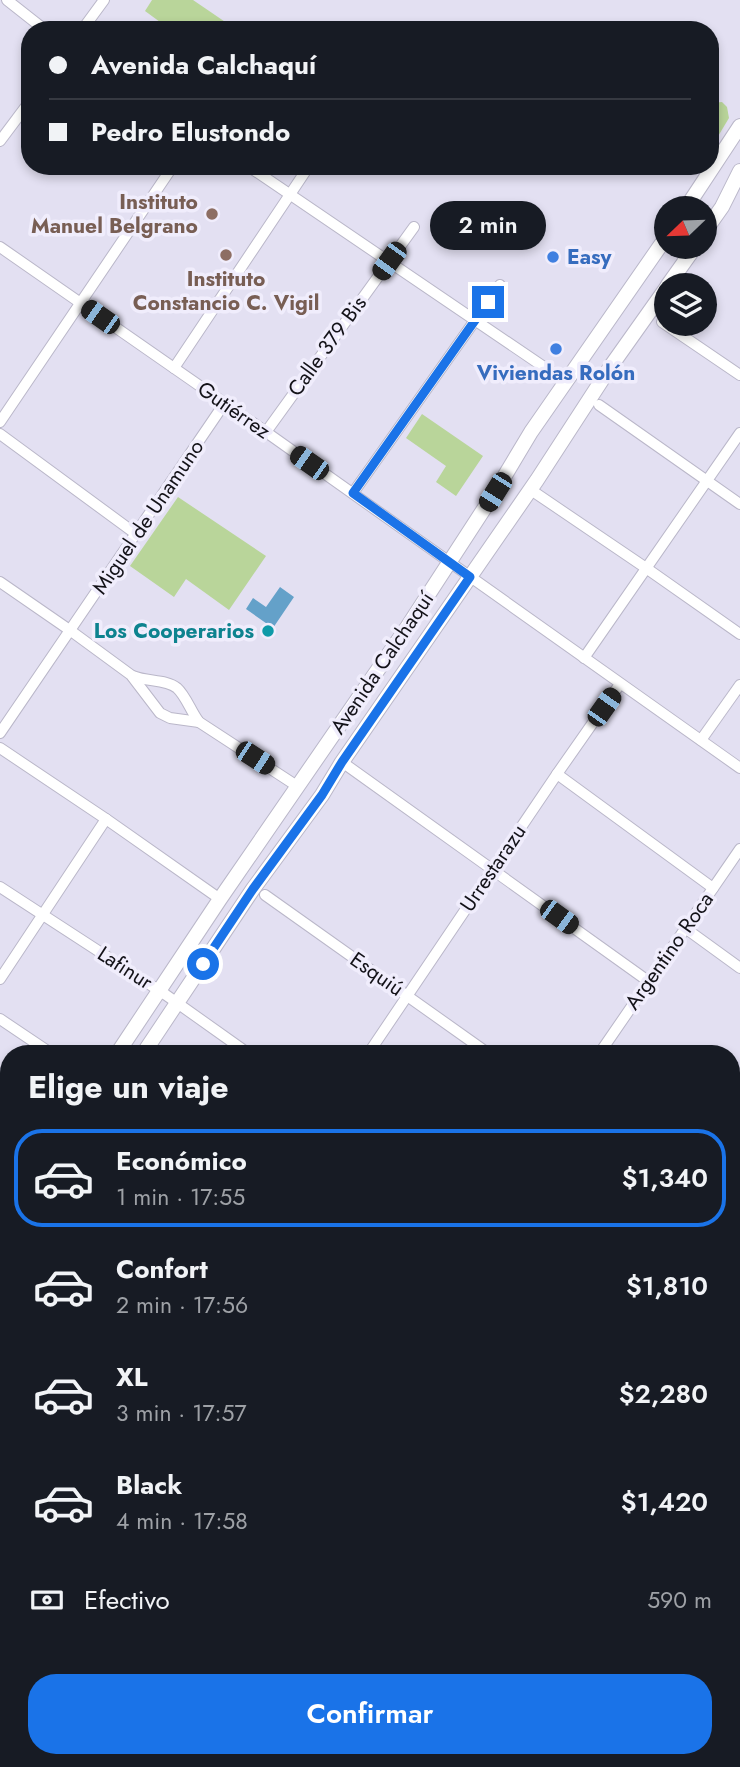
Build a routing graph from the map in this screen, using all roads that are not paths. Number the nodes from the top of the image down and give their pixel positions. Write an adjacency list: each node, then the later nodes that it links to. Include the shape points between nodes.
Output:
1 (7, 0): 3 (street)
2 (104, 0): 4 (street)
3 (34, 21)
4 (89, 21)
5 (21, 113): 7 (street)
6 (740, 126): 8 (main road)
7 (0, 141)
8 (719, 157)
9 (740, 171): 17 (main road)
10 (167, 175): 24 (street)
11 (262, 175): 15 (street)
12 (303, 175): 15 (street)
13 (707, 175): 16 (main road)
14 (740, 181): 17 (main road)
15 (290, 194): 22 (street); 28 (street)
16 (693, 196)
17 (722, 207): 18 (main road)
18 (718, 213)
19 (414, 227): 22 (street, Calle 379 Bis)
20 (0, 247): 24 (street, Gutiérrez)
21 (654, 255): 30 (main road, Avenida Calchaquí)
22 (389, 261): 26 (street); 34 (street, Calle 379 Bis)
23 (500, 285): 26 (street)
24 (81, 304): 28 (street, Gutiérrez); 33 (street)
25 (654, 305): 38 (main road, Avenida Calchaquí)
26 (475, 320): 30 (street); 39 (street)
27 (684, 336): 29 (street)
28 (174, 368): 31 (street, Gutiérrez)
29 (740, 375)
30 (566, 382): 42 (main road, Avenida Calchaquí)
31 (224, 404): 34 (street, Gutiérrez); 41 (street, Miguel de Unamuno)
32 (599, 405): 37 (street)
33 (0, 422)
34 (266, 432): 39 (street, Gutiérrez)
35 (740, 433): 37 (street)
36 (0, 434): 41 (street)
37 (707, 481): 40 (street); 43 (street)
38 (530, 490): 43 (street); 44 (main road, Avenida Calchaquí)
39 (353, 493): 42 (street, Gutiérrez)
40 (740, 504)
41 (136, 534): 46 (street, Miguel de Unamuno)
42 (449, 563): 44 (street, Gutiérrez); 59 (main road, Avenida Calchaquí)
43 (646, 568): 47 (street); 48 (street)
44 (470, 577): 48 (street, Gutiérrez); 56 (main road, Avenida Calchaquí)
45 (0, 582): 46 (street)
46 (71, 631): 49 (street); 53 (street, Miguel de Unamuno)
47 (740, 634)
48 (584, 658): 50 (street, Gutiérrez)
49 (131, 676): 52 (street, via 160,713); 52 (street, via 177,688)
50 (620, 684): 54 (street, Gutiérrez); 58 (street, Urrestarazu)
51 (740, 685): 54 (street)
52 (199, 722): 59 (street)
53 (0, 733)
54 (701, 740): 57 (street, Gutiérrez)
55 (0, 748): 60 (street)
56 (342, 762): 62 (street); 74 (main road, Avenida Calchaquí)
57 (740, 768)
58 (557, 774): 62 (street, Urrestarazu); 64 (street)
59 (297, 786): 66 (main road, Avenida Calchaquí)
60 (106, 818): 66 (street); 67 (street)
61 (740, 849): 64 (street, Argentino Roca)
62 (493, 869): 71 (street); 73 (street, Urrestarazu)
63 (0, 887): 67 (street, Lafinur)
64 (713, 888): 68 (street, Argentino Roca)
65 (265, 895): 73 (street, Esquiú)
66 (220, 899): 72 (main road, Avenida Calchaquí)
67 (43, 915): 70 (street); 72 (street, Lafinur)
68 (685, 929): 69 (street); 71 (street, Argentino Roca)
69 (740, 968)
70 (0, 979)
71 (648, 981): 82 (street, Argentino Roca)
72 (159, 990): 74 (street, Lafinur); 77 (main road, Avenida Calchaquí)
73 (406, 995): 80 (street, Urrestarazu); 81 (street, Esquiú)
74 (177, 1003): 78 (main road, Avenida Calchaquí); 79 (street, Lafinur)
75 (0, 1019): 76 (street)
76 (39, 1045)
77 (123, 1045)
78 (150, 1045)
79 (235, 1045)
80 (374, 1045)
81 (476, 1045)
82 (605, 1045)

